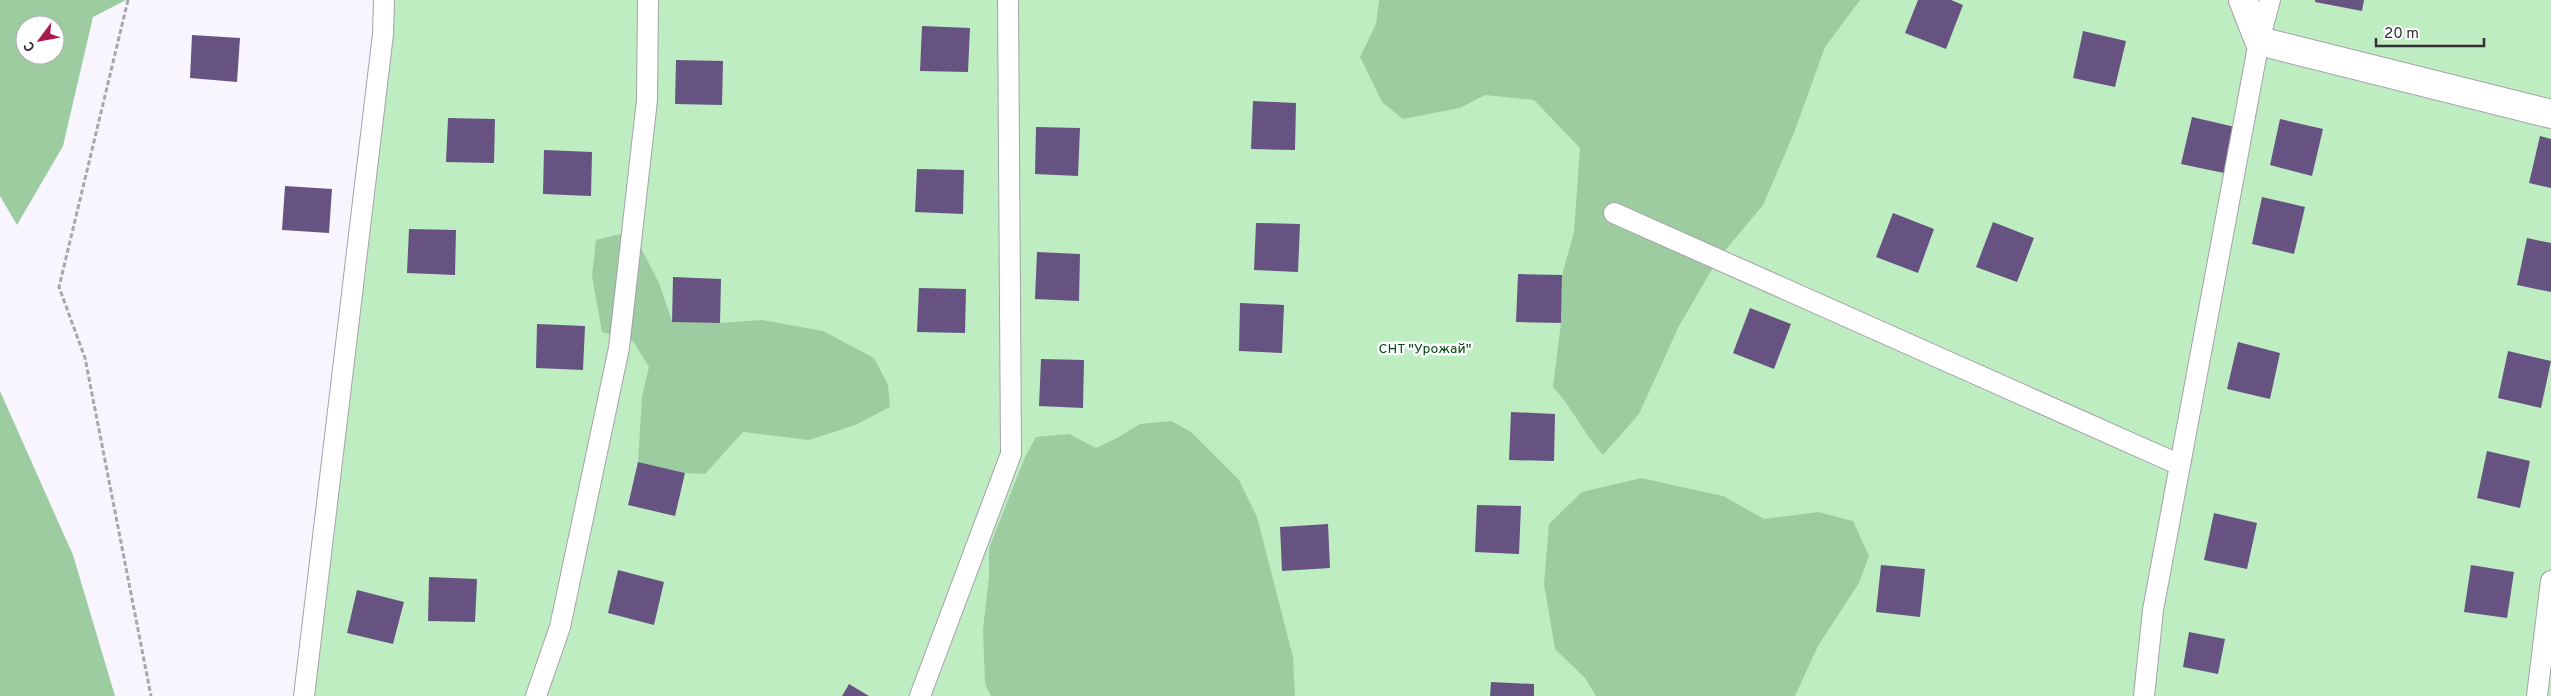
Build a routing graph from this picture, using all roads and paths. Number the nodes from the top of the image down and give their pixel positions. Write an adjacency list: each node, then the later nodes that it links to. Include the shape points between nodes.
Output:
1 (128, 0): 12 (path, via 59,287 85,358)
2 (384, 0): 13 (lane, via 383,34)
3 (648, 0): 14 (lane, via 647,100 619,348 560,627)
4 (1008, 0): 15 (lane, via 1011,454)
5 (2243, 0): 7 (street)
6 (2270, 0): 7 (lane)
7 (2260, 42): 8 (street); 10 (lane)
8 (2551, 114)
9 (1614, 213): 10 (lane)
10 (2180, 465): 16 (lane, via 2153,610)
11 (2551, 581): 17 (lane)
12 (151, 696)
13 (304, 696)
14 (536, 696)
15 (920, 696)
16 (2144, 696)
17 (2538, 696)

